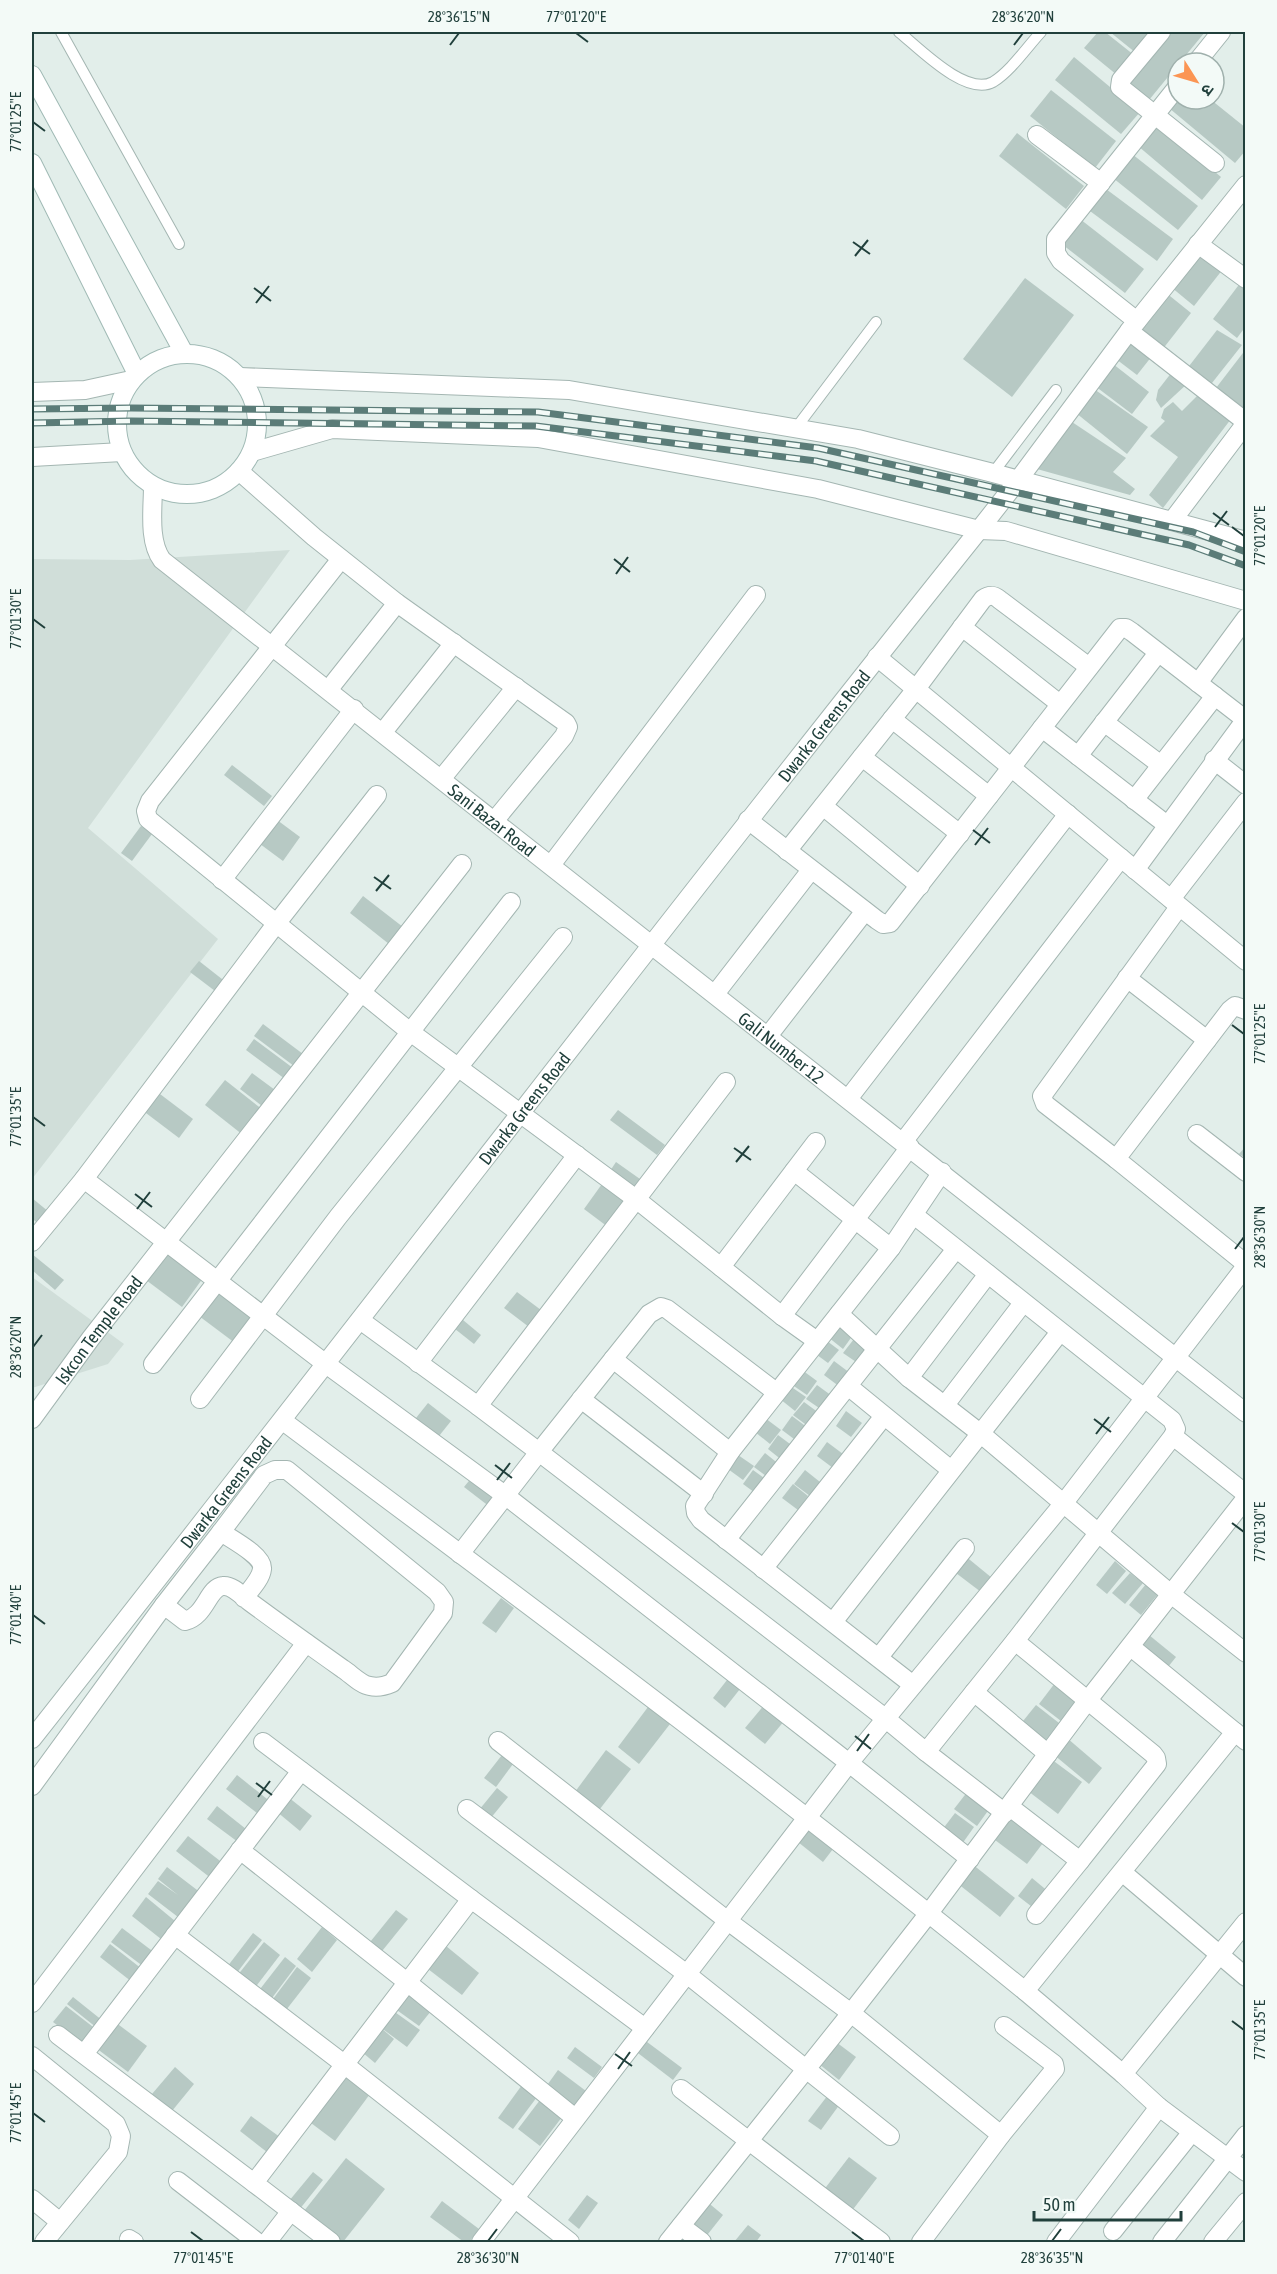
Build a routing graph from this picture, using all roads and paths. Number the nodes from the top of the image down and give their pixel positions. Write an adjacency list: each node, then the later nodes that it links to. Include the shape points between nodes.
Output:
1 (61, 32): 15 (lane)
2 (899, 32): 3 (lane, via 959,80 973,85 992,83)
3 (1041, 32)
4 (1161, 32): 9 (street, via 1119,84)
5 (1221, 32): 6 (street)
6 (1206, 51)
7 (32, 75): 20 (street)
8 (1166, 101): 9 (street)
9 (1155, 115): 12 (street); 13 (street)
10 (1037, 135): 13 (street)
11 (32, 163): 21 (street)
12 (1215, 163)
13 (1101, 183): 19 (street, via 1056,239 1056,253)
14 (1245, 185): 16 (street, Dwarka Greens Road)
15 (179, 244)
16 (1198, 244): 17 (street); 19 (street, Dwarka Greens Road)
17 (1245, 279)
18 (876, 322): 26 (lane)
19 (1133, 326): 25 (street); 32 (street, Dwarka Greens Road)
20 (184, 353): 21 (street, via 159,359); 22 (street, via 224,363)
21 (134, 377): 24 (street, via 85,390); 27 (street, via 120,402 117,427)
22 (240, 377): 26 (street, via 569,390); 28 (street, via 251,393 256,412)
23 (1056, 390): 31 (lane)
24 (32, 392)
25 (1245, 423): 34 (street)
26 (796, 428): 31 (street)
27 (122, 452): 29 (street); 33 (street, via 134,471)
28 (252, 452): 30 (street); 35 (street, via 332,429 538,438 818,489)
29 (32, 457)
30 (239, 471): 33 (street, via 220,486 198,493 175,494); 37 (street)
31 (993, 472): 32 (street)
32 (1019, 480): 34 (street); 35 (street, Dwarka Greens Road)
33 (153, 486): 44 (street, Sani Bazar Road, via 158,554)
34 (1172, 521): 36 (street)
35 (979, 530): 39 (street, via 1006,531); 46 (street, Dwarka Greens Road)
36 (1245, 541)
37 (341, 559): 40 (street); 44 (street)
38 (756, 596): 80 (street)
39 (1245, 601)
40 (397, 603): 43 (street); 50 (street)
41 (1245, 618): 48 (street)
42 (962, 627): 47 (street, via 983,599 995,596); 51 (street); 53 (street)
43 (454, 643): 49 (street); 59 (street)
44 (273, 645): 50 (street, Sani Bazar Road); 82 (street, via 146,811 155,826)
45 (1158, 652): 47 (street, via 1126,628 1120,628); 48 (street); 57 (street)
46 (878, 657): 51 (street); 74 (street, Dwarka Greens Road)
47 (1089, 667): 53 (street)
48 (1198, 683): 52 (street)
49 (516, 687): 65 (street); 73 (street, via 568,727)
50 (329, 689): 54 (street, Sani Bazar Road)
51 (916, 689): 56 (street); 64 (street)
52 (1215, 696): 55 (street); 63 (street)
53 (1060, 704): 58 (street)
54 (354, 709): 59 (street, Sani Bazar Road); 82 (street)
55 (1245, 719): 62 (street)
56 (892, 720): 61 (street); 68 (street)
57 (1104, 722): 60 (street); 63 (street)
58 (1042, 728): 60 (street); 64 (street)
59 (383, 732): 65 (street, Sani Bazar Road)
60 (1077, 756): 69 (street)
61 (862, 757): 71 (street); 76 (street)
62 (1214, 760): 66 (street); 75 (street)
63 (1161, 765): 69 (street)
64 (1011, 768): 68 (street); 72 (street)
65 (442, 778): 73 (street, Sani Bazar Road)
66 (1245, 784)
67 (377, 795): 87 (street)
68 (989, 796): 76 (street)
69 (1134, 800): 75 (street)
70 (1245, 802): 85 (street)
71 (823, 806): 77 (street); 83 (street)
72 (1068, 814): 79 (street); 100 (street)
73 (495, 820): 80 (street, Sani Bazar Road)
74 (748, 820): 77 (street); 89 (street, Dwarka Greens Road)
75 (1167, 825): 79 (street)
76 (960, 834): 83 (street)
77 (787, 851): 81 (street)
78 (462, 864): 92 (street, Iskcon Temple Road)
79 (1128, 864): 85 (street); 104 (street)
80 (551, 865): 89 (street, Sani Bazar Road)
81 (811, 870): 86 (street); 93 (street)
82 (222, 880): 87 (street)
83 (920, 886): 86 (street, via 890,922 883,924)
84 (511, 902): 95 (street)
85 (1175, 903): 90 (street); 91 (street)
86 (865, 911): 96 (street)
87 (276, 924): 92 (street); 110 (street)
88 (563, 937): 98 (street)
89 (652, 944): 93 (street, Sani Bazar Road); 101 (street, Dwarka Greens Road)
90 (1245, 961)
91 (1127, 978): 97 (street); 106 (street, via 1042,1095 1046,1104)
92 (361, 992): 95 (street); 115 (street, Iskcon Temple Road)
93 (715, 994): 96 (street, Gali Number 12)
94 (1245, 1010): 97 (street, via 1235,1006)
95 (409, 1031): 98 (street); 121 (street)
96 (768, 1036): 100 (street, Gali Number 12)
97 (1207, 1040): 106 (street)
98 (458, 1067): 101 (street); 124 (street)
99 (726, 1082): 111 (street)
100 (848, 1099): 104 (street, Gali Number 12)
101 (520, 1113): 105 (street); 126 (street, Dwarka Greens Road)
102 (1197, 1134): 109 (street)
103 (816, 1142): 107 (street)
104 (906, 1145): 108 (street, Gali Number 12); 113 (street)
105 (577, 1155): 111 (street); 132 (street)
106 (1116, 1160): 118 (street)
107 (794, 1171): 113 (street); 119 (street)
108 (942, 1172): 112 (street); 130 (street, Gali Number 12)
109 (1245, 1172)
110 (84, 1179): 114 (street); 115 (street)
111 (636, 1199): 119 (street); 142 (street)
112 (914, 1215): 116 (street); 117 (street)
113 (855, 1220): 116 (street); 125 (street)
114 (32, 1242)
115 (167, 1242): 121 (street); 145 (street, Iskcon Temple Road)
116 (891, 1248): 123 (street)
117 (956, 1249): 120 (street); 129 (street)
118 (1245, 1265): 130 (street)
119 (721, 1267): 125 (street)
120 (988, 1274): 122 (street); 135 (street)
121 (217, 1279): 124 (street); 133 (street)
122 (1023, 1303): 127 (street); 141 (street)
123 (839, 1314): 128 (street); 129 (street)
124 (263, 1316): 134 (street); 138 (street)
125 (782, 1316): 128 (street)
126 (360, 1320): 132 (street); 134 (street, Dwarka Greens Road)
127 (1060, 1332): 140 (street); 147 (street)
128 (817, 1341): 137 (street)
129 (879, 1349): 135 (street); 136 (street)
130 (1176, 1358): 140 (street); 143 (street, Gali Number 12)
131 (613, 1359): 137 (street, via 649,1314 662,1307); 139 (street); 150 (street)
132 (418, 1363): 142 (street)
133 (153, 1364)
134 (326, 1364): 146 (street, Dwarka Greens Road); 153 (street)
135 (909, 1378): 141 (street)
136 (848, 1386): 144 (street); 158 (street)
137 (776, 1392): 150 (street)
138 (200, 1399)
139 (581, 1399): 149 (street); 152 (street)
140 (1144, 1399): 148 (street, via 1175,1424); 155 (street)
141 (945, 1405): 147 (street)
142 (478, 1406): 149 (street)
143 (1245, 1413)
144 (884, 1416): 151 (street); 163 (street)
145 (32, 1419)
146 (283, 1421): 160 (street, Dwarka Greens Road); 161 (street)
147 (980, 1433): 151 (street); 155 (street)
148 (1173, 1436): 154 (street); 157 (street)
149 (539, 1452): 153 (street); 176 (street)
150 (730, 1452): 152 (street)
151 (951, 1470): 167 (street)
152 (704, 1494): 158 (street, via 695,1506 696,1513)
153 (506, 1496): 161 (street); 183 (street)
154 (1245, 1496): 164 (street)
155 (1063, 1504): 157 (street); 173 (street)
156 (221, 1532): 162 (street); 165 (street, via 261,1559 262,1573); 169 (street, via 264,1475 286,1470 437,1592 444,1602 443,1614 392,1683 382,1686 368,1686)
157 (1098, 1533): 164 (street); 168 (street)
158 (726, 1540): 163 (street)
159 (965, 1548): 172 (street)
160 (179, 1552): 162 (street); 178 (street, Dwarka Greens Road)
161 (460, 1554): 188 (street)
162 (196, 1564): 166 (street)
163 (763, 1569): 167 (street)
164 (1172, 1595): 170 (street); 171 (street)
165 (244, 1598): 166 (street, via 230,1586 222,1586 215,1589 197,1616 185,1621); 169 (street)
166 (164, 1605): 185 (street)
167 (833, 1622): 172 (street)
168 (1015, 1641): 174 (street); 175 (street)
169 (306, 1643): 204 (street)
170 (1131, 1647): 175 (street); 177 (street)
171 (1245, 1653)
172 (879, 1657): 173 (street)
173 (913, 1684): 176 (street)
174 (974, 1692): 181 (street); 182 (street)
175 (1089, 1700): 182 (street); 191 (street, via 1153,1754 1157,1764)
176 (885, 1718): 181 (street); 183 (street)
177 (1240, 1736): 192 (street)
178 (32, 1739)
179 (498, 1741): 196 (street)
180 (263, 1742): 184 (street)
181 (926, 1752): 187 (street)
182 (1048, 1754): 187 (street)
183 (849, 1763): 188 (street); 190 (street)
184 (301, 1771): 189 (street); 193 (street)
185 (32, 1786)
186 (467, 1809): 200 (street)
187 (1007, 1810): 190 (street); 191 (street)
188 (808, 1817): 194 (street); 196 (street)
189 (240, 1850): 198 (street); 202 (street)
190 (970, 1859): 194 (street)
191 (1080, 1861): 195 (street)
192 (1122, 1872): 199 (street); 203 (street)
193 (471, 1899): 202 (street); 207 (street)
194 (929, 1913): 203 (street); 205 (street)
195 (1036, 1915)
196 (728, 1921): 200 (street); 205 (street)
197 (1245, 1922): 199 (street)
198 (175, 1935): 209 (street); 211 (street)
199 (1219, 1955): 201 (street); 213 (street)
200 (688, 1975): 207 (street); 212 (street)
201 (1245, 1977)
202 (407, 1982): 211 (street); 216 (street)
203 (1025, 1991): 213 (street)
204 (32, 2003)
205 (851, 2013): 212 (street); 218 (street)
206 (1004, 2026): 218 (street, via 1054,2064 1055,2069)
207 (645, 2028): 216 (street)
208 (58, 2035): 209 (street)
209 (84, 2054): 225 (street)
210 (32, 2056): 230 (street, via 116,2124 121,2136 118,2152)
211 (344, 2064): 225 (street); 226 (street)
212 (807, 2068): 220 (street); 221 (street)
213 (1123, 2074): 215 (street)
214 (681, 2089): 221 (street)
215 (1159, 2107): 217 (street); 243 (street)
216 (575, 2118): 226 (street)
217 (1192, 2132): 222 (street); 232 (street)
218 (1001, 2135): 242 (street)
219 (1245, 2135): 222 (street)
220 (890, 2136)
221 (747, 2141): 231 (street); 241 (street)
222 (1228, 2158): 223 (street); 244 (street)
223 (1245, 2172)
224 (178, 2181): 234 (street)
225 (254, 2183): 229 (street)
226 (514, 2198): 237 (street); 238 (street)
227 (32, 2199): 230 (street)
228 (1245, 2202): 245 (street)
229 (291, 2211): 235 (street); 236 (street)
230 (60, 2222): 233 (street)
231 (681, 2226): 239 (street); 240 (street)
232 (1113, 2231)
233 (44, 2242)
234 (257, 2242)
235 (267, 2242)
236 (331, 2242)
237 (481, 2242)
238 (570, 2242)
239 (668, 2242)
240 (702, 2242)
241 (881, 2242)
242 (921, 2242)
243 (1056, 2242)
244 (1162, 2242)
245 (1213, 2242)

